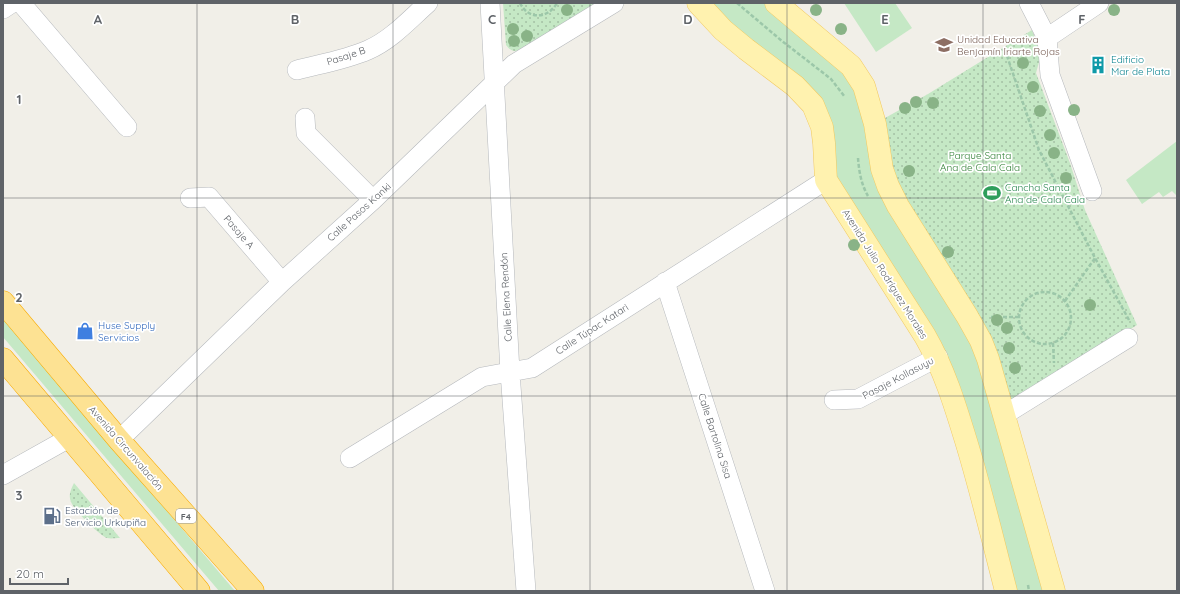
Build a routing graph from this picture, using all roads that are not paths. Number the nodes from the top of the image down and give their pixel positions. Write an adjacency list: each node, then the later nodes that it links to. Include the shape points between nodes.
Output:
1 (12, 3): 10 (street)
2 (20, 3): 15 (street)
3 (428, 3): 12 (street, Pasaje B, via 388,38 368,50)
4 (490, 3): 13 (street, Calle Elena Rendón)
5 (614, 3): 13 (street, Calle Pasos Kanki, via 514,64)
6 (698, 3): 16 (main road, Avenida Julio Rodríguez Morales, via 723,30 795,86 813,105 822,127)
7 (776, 3): 28 (main road, via 851,66 864,86 888,186 981,341)
8 (1029, 3): 11 (street)
9 (1100, 3): 11 (street)
10 (3, 9)
11 (1047, 38): 17 (street, via 1050,75)
12 (297, 70)
13 (495, 82): 19 (street, Calle Pasos Kanki); 26 (street, Calle Elena Rendón)
14 (305, 118): 19 (street, via 306,133)
15 (127, 127)
16 (826, 180): 21 (street, Calle Túpac Katari); 24 (main road, Avenida Julio Rodríguez Morales)
17 (1092, 191)
18 (190, 198): 20 (street, Pasaje A, via 209,197)
19 (373, 200): 20 (street, Calle Pasos Kanki)
20 (282, 282): 30 (street, Calle Pasos Kanki)
21 (665, 282): 26 (street, Calle Túpac Katari, via 532,368); 36 (street, Calle Bartolina Sisa)
22 (3, 302): 30 (highway, Avenida Circunvalación / F4)
23 (1130, 331): 28 (street)
24 (938, 357): 27 (street, Pasaje Kollasuyu, via 858,399); 37 (main road, Avenida Julio Rodríguez Morales, via 976,474)
25 (3, 359): 29 (highway)
26 (510, 372): 31 (street, Calle Túpac Katari, via 482,377); 35 (street, Calle Elena Rendón)
27 (834, 400)
28 (1004, 415): 38 (main road)
29 (69, 438): 32 (street); 33 (highway)
30 (119, 440): 34 (highway, Avenida Circunvalación / F4)
31 (350, 458)
32 (3, 475)
33 (199, 591)
34 (253, 591)
35 (526, 591)
36 (765, 591)
37 (1006, 591)
38 (1054, 591)

